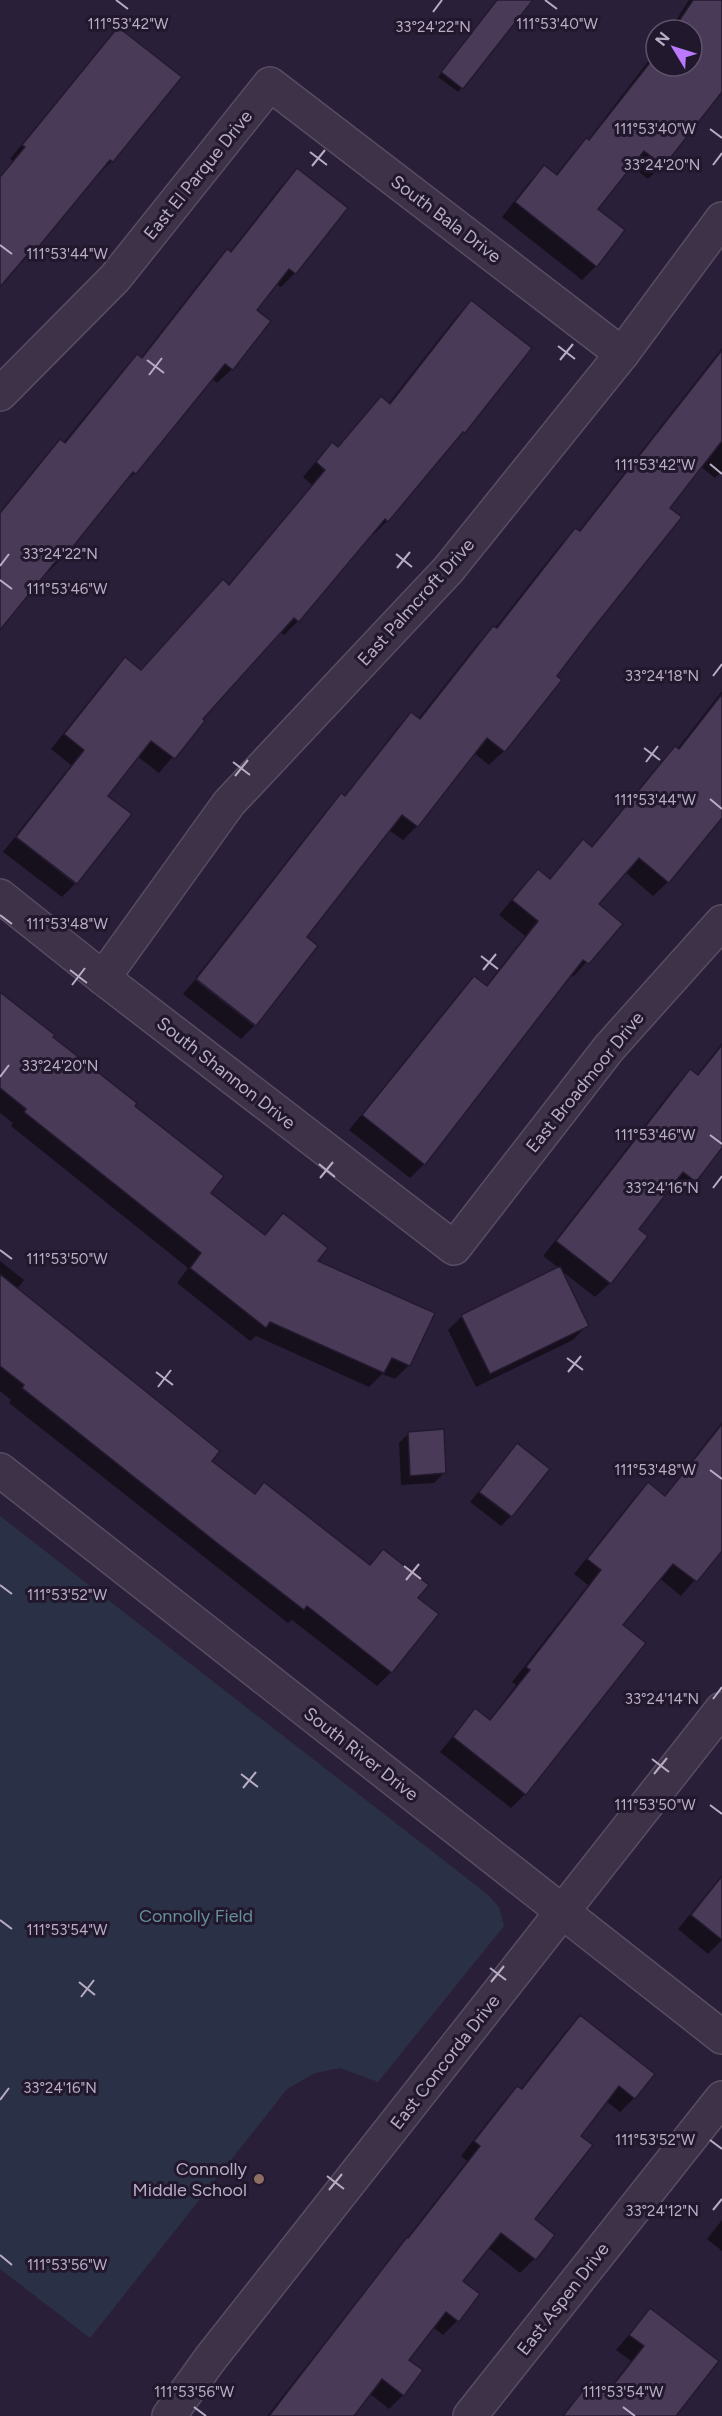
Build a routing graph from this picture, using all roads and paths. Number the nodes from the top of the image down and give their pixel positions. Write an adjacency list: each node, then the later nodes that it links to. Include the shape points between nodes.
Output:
1 (270, 84): 3 (street, South Bala Drive); 4 (street, East El Parque Drive, via 115,278)
2 (722, 219): 3 (street, East Palmcroft Drive)
3 (622, 354): 7 (street, East Palmcroft Drive, via 448,570 229,803)
4 (0, 394)
5 (0, 896): 7 (street, South Shannon Drive)
6 (722, 922): 8 (street, East Broadmoor Drive, via 609,1048)
7 (103, 978): 8 (street, South Shannon Drive)
8 (454, 1248)
9 (0, 1470): 11 (street, South River Drive)
10 (722, 1709): 11 (street, East Concorda Drive)
11 (563, 1913): 12 (street, South River Drive); 14 (street, East Concorda Drive)
12 (722, 2037)
13 (722, 2098): 15 (street, East Aspen Drive)
14 (169, 2416)
15 (470, 2416)

